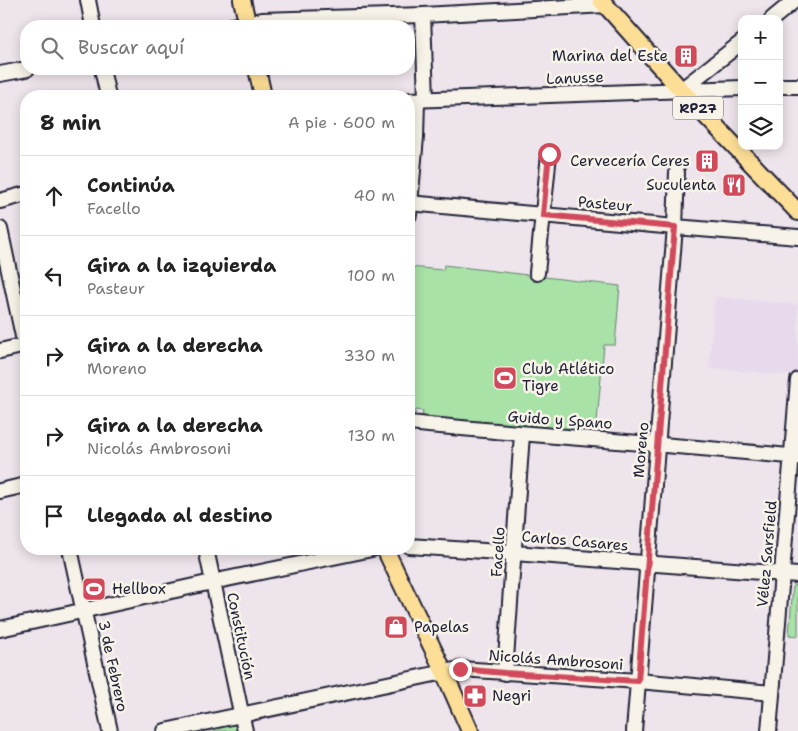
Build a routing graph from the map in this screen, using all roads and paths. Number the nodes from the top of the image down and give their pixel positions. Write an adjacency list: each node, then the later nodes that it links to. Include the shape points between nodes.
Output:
1 (88, 0): 7 (street)
2 (242, 0): 8 (main road)
3 (796, 0): 6 (street)
4 (604, 2): 5 (street); 20 (main road, RP27)
5 (423, 15): 9 (street); 21 (street)
6 (777, 15)
7 (92, 20)
8 (242, 20)
9 (262, 20)
10 (738, 45): 20 (street)
11 (20, 70): 12 (street)
12 (0, 74)
13 (103, 75): 18 (street)
14 (259, 75): 19 (main road)
15 (783, 86): 16 (street)
16 (798, 86)
17 (738, 88): 20 (street, Lanusse)
18 (107, 90)
19 (262, 90)
20 (681, 90): 21 (street, Lanusse); 28 (main road, RP27)
21 (417, 100): 22 (street)
22 (415, 147)
23 (549, 154): 29 (street)
24 (677, 172): 30 (street, Moreno)
25 (20, 196): 26 (street)
26 (0, 201)
27 (415, 207): 29 (street, Pasteur)
28 (798, 212)
29 (543, 215): 30 (street, Pasteur); 33 (street)
30 (675, 227): 32 (street, Pasteur); 40 (street, Moreno)
31 (0, 229): 34 (street)
32 (798, 237)
33 (537, 273)
34 (20, 320)
35 (20, 348): 36 (street)
36 (0, 351)
37 (798, 380): 41 (street, Vélez Sarsfield)
38 (415, 424): 39 (street, Guido y Spano)
39 (522, 434): 40 (street, Guido y Spano); 45 (street, Facello)
40 (658, 444): 41 (street, Guido y Spano); 50 (street, Moreno)
41 (794, 456): 51 (street, Vélez Sarsfield)
42 (20, 487): 43 (street)
43 (0, 491)
44 (415, 546): 45 (street, Carlos Casares)
45 (514, 553): 50 (street, Carlos Casares); 57 (street, Facello)
46 (71, 555): 54 (street, 3 de Febrero)
47 (207, 555): 53 (street, Constitución)
48 (343, 555): 53 (street)
49 (388, 555): 56 (main road)
50 (648, 564): 51 (street, Carlos Casares); 58 (street, Moreno)
51 (781, 574): 52 (street, Carlos Casares); 59 (street, Vélez Sarsfield)
52 (798, 575)
53 (212, 582): 54 (street); 60 (street, Constitución)
54 (84, 611): 55 (street); 61 (street, 3 de Febrero)
55 (0, 629)
56 (444, 672): 57 (street, Nicolás Ambrosoni, via 460,669); 60 (street, Nicolás Ambrosoni); 64 (main road)
57 (505, 673): 58 (street, Nicolás Ambrosoni)
58 (638, 681): 59 (street, Nicolás Ambrosoni); 65 (street, Moreno)
59 (772, 693): 66 (street, Vélez Sarsfield)
60 (241, 715): 62 (street, Nicolás Ambrosoni); 63 (street, Constitución)
61 (110, 731)
62 (165, 731)
63 (245, 731)
64 (470, 731)
65 (634, 731)
66 (769, 731)

